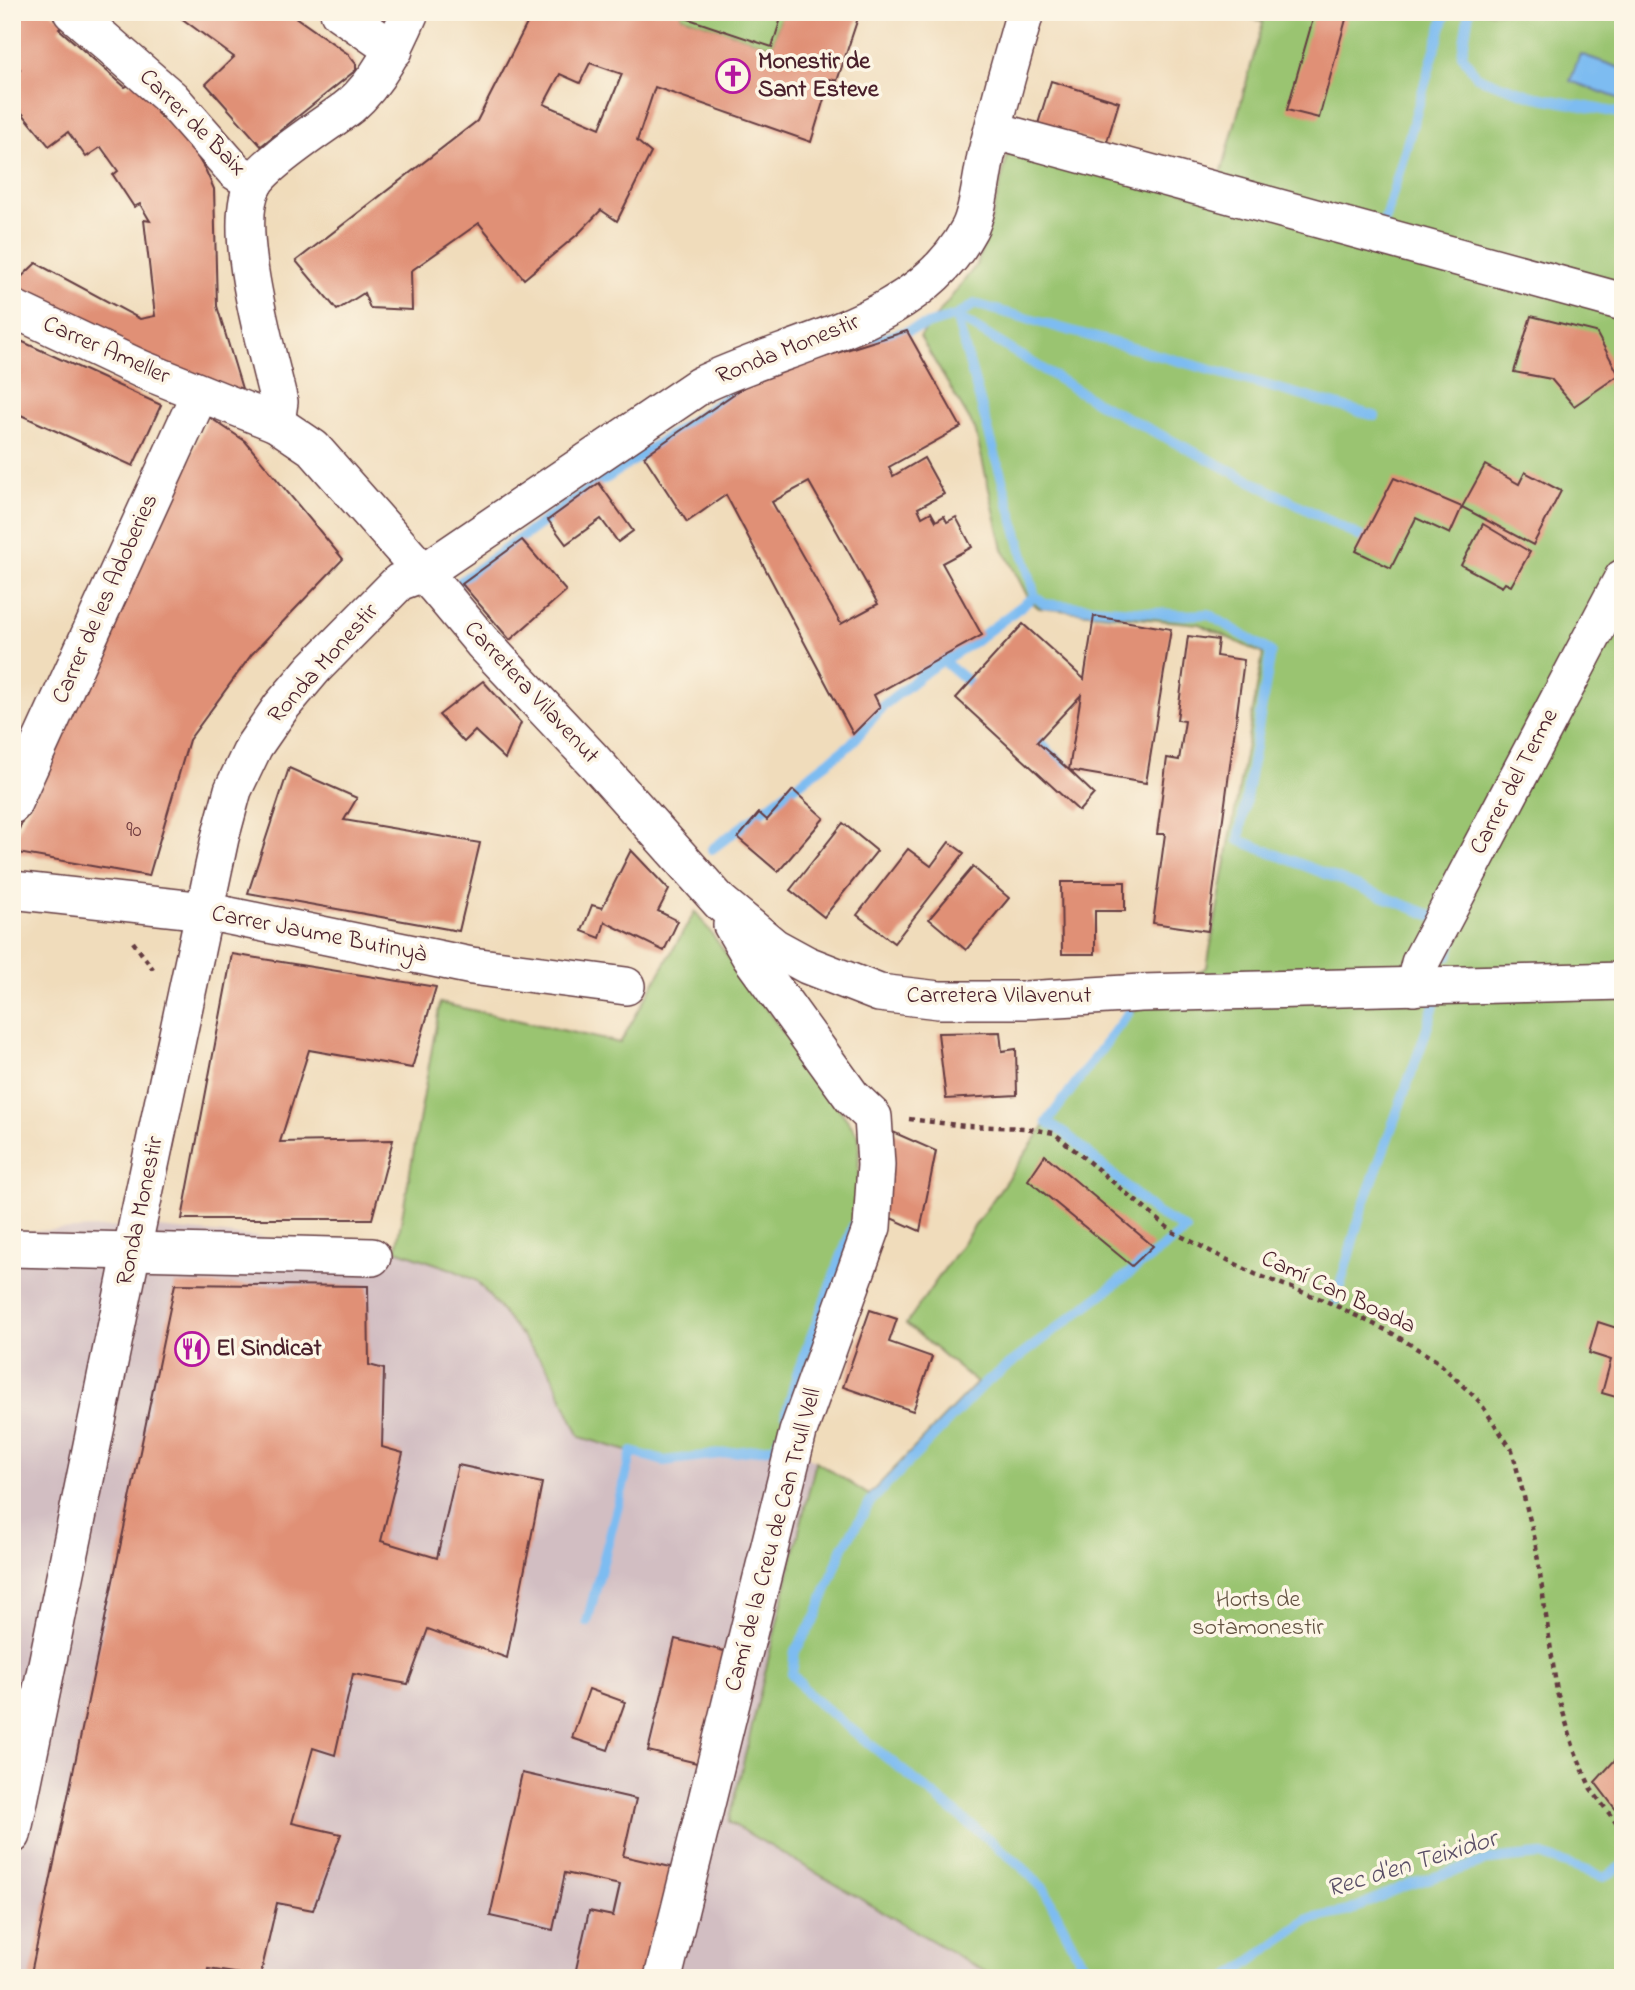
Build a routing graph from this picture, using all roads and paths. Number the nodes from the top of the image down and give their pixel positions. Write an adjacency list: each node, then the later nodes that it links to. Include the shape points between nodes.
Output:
1 (72, 12): 7 (street, Carrer de Baix, via 171,98 235,171)
2 (339, 12): 5 (street)
3 (410, 12): 5 (street)
4 (1025, 12): 6 (street, Ronda Monestir)
5 (394, 50): 7 (street, via 353,103)
6 (993, 134): 8 (street, via 1007,134); 12 (street, Ronda Monestir, via 970,228 934,277 898,304 699,386)
7 (254, 183): 11 (street, Carrer de Baix, via 246,216 249,274 279,402)
8 (1623, 302)
9 (12, 308): 10 (street, Carrer Ameller)
10 (200, 393): 11 (street, Carrer Ameller); 14 (street, Carrer de les Adoberies)
11 (276, 424): 12 (street, Carretera Vilavenut, via 313,449)
12 (424, 573): 16 (street, Carretera Vilavenut); 17 (street, Ronda Monestir, via 400,582 314,668 254,746 233,790)
13 (1623, 578): 22 (street, Carrer del Terme, via 1420,963)
14 (12, 805)
15 (12, 890): 17 (street, Carrer Jaume Butinyà)
16 (720, 902): 22 (street, Carretera Vilavenut, via 774,947 807,965 879,993 908,998 1025,1000); 23 (street, via 750,956 852,1097)
17 (205, 911): 20 (street, Ronda Monestir); 21 (street, Carrer Jaume Butinyà, via 472,965)
18 (132, 941): 20 (path, via 161,979)
19 (1623, 981): 22 (street, Carretera Vilavenut)
20 (189, 985): 25 (street, Ronda Monestir)
21 (626, 986)
22 (1414, 987)
23 (873, 1117): 27 (path, Camí Can Boada, via 1054,1133 1173,1232 1255,1274 1390,1332 1437,1361 1479,1401 1513,1450 1535,1540 1557,1692 1574,1749 1591,1789); 29 (street, Camí de la Creu de Can Trull Vell, via 872,1227 798,1432)
24 (12, 1248): 25 (street)
25 (133, 1251): 26 (street); 28 (street, Ronda Monestir)
26 (372, 1257)
27 (1623, 1832)
28 (12, 1835)
29 (663, 1978)

